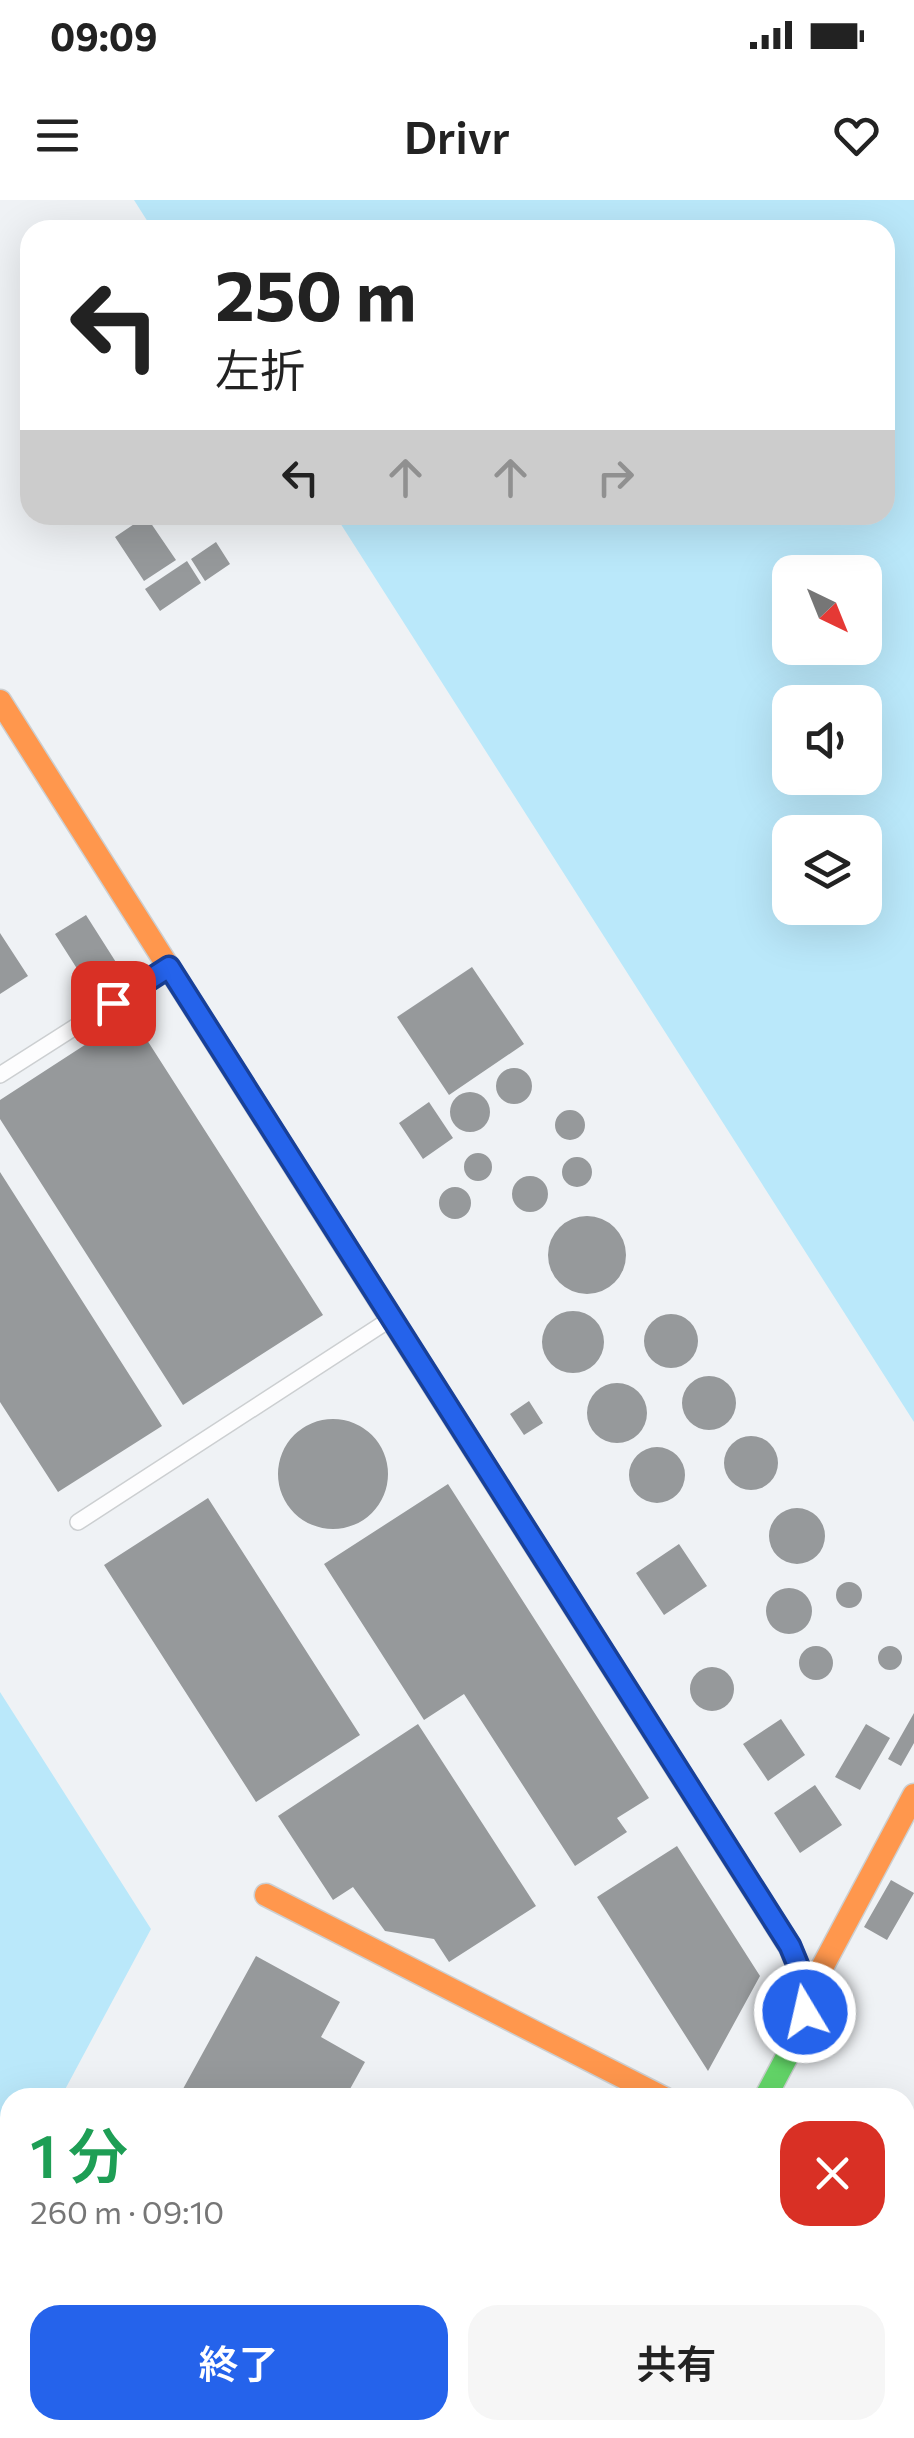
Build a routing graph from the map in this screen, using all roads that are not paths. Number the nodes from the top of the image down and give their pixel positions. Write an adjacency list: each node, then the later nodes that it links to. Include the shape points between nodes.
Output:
1 (0, 701): 2 (street)
2 (169, 967): 3 (lane); 4 (street)
3 (0, 1075)
4 (392, 1318): 5 (lane); 8 (street, via 790,1946)
5 (78, 1522)
6 (914, 1795): 8 (street)
7 (266, 1895): 9 (street)
8 (809, 1992): 10 (street, via 800,2032)
9 (644, 2088)
10 (770, 2088)

